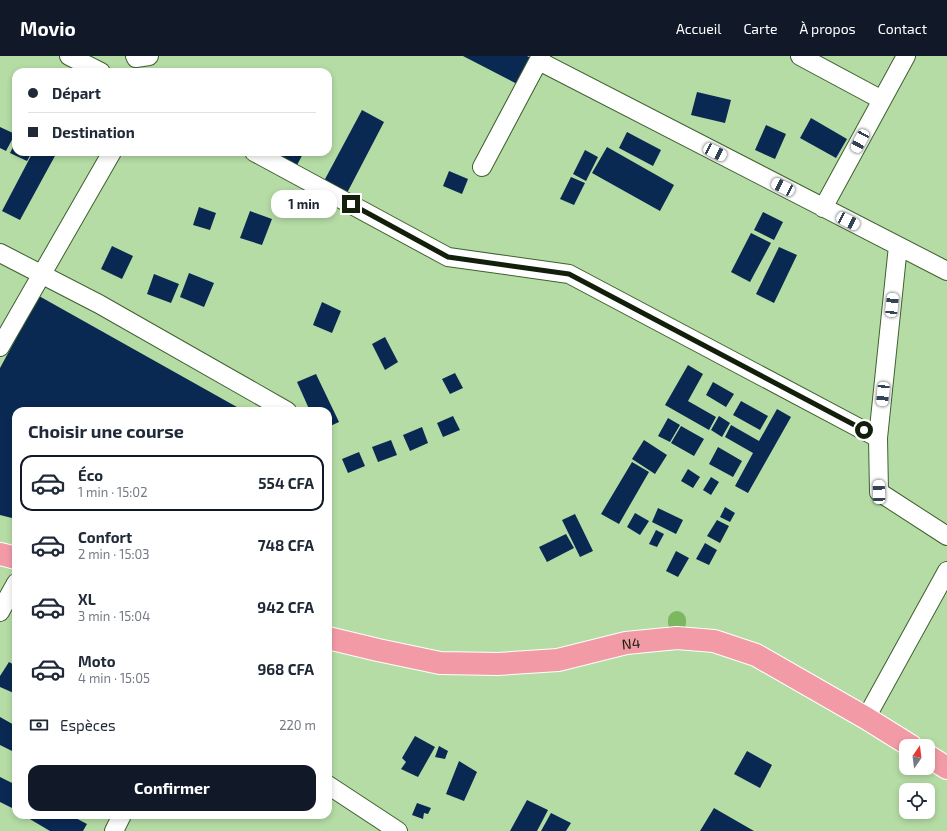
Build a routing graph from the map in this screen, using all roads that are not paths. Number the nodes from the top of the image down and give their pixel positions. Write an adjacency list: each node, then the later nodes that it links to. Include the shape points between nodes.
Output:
1 (69, 56): 5 (street)
2 (800, 56): 6 (street)
3 (906, 56): 6 (street)
4 (540, 58): 9 (street); 10 (street)
5 (94, 68)
6 (882, 100): 10 (street)
7 (110, 156): 14 (street)
8 (261, 156): 17 (street, via 448,257 569,274)
9 (482, 167)
10 (823, 208): 11 (street)
11 (898, 246): 13 (street); 17 (street)
12 (0, 253): 14 (street)
13 (947, 271)
14 (42, 276): 15 (street); 16 (street, via 99,304)
15 (0, 347)
16 (280, 407)
17 (878, 438): 18 (street, via 879,492)
18 (947, 536)
19 (0, 554): 20 (main road)
20 (12, 557)
21 (947, 571): 25 (street)
22 (12, 590): 23 (street)
23 (0, 612)
24 (332, 639): 25 (main road, N4, via 440,664 558,660 626,643 677,638 714,641 756,655)
25 (866, 718): 26 (main road, N4)
26 (900, 739)
27 (935, 760): 28 (main road)
28 (947, 768)
29 (332, 789): 32 (street)
30 (120, 819): 31 (street)
31 (114, 831)
32 (398, 831)

